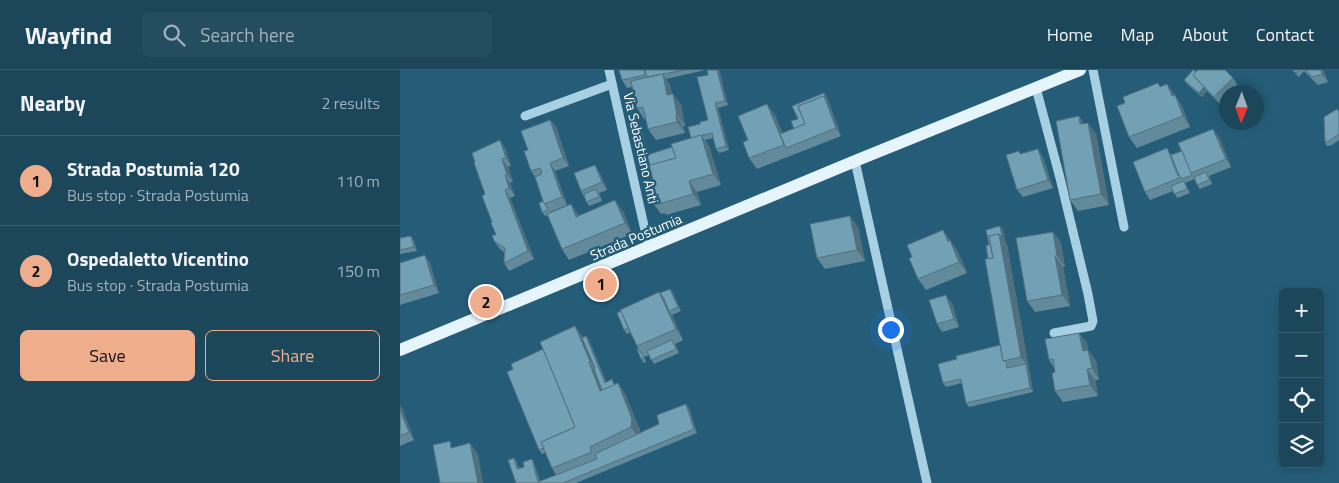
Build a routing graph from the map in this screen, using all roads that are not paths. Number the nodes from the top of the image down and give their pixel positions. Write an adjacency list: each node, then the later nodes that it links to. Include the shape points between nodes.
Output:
1 (609, 70): 4 (street, Via Sebastiano Anti)
2 (1080, 70): 5 (main road, Strada Postumia)
3 (1093, 70): 8 (street)
4 (612, 84): 6 (street, Via Sebastiano Anti); 9 (street, Via Sebastiano Anti)
5 (1036, 88): 7 (main road, Strada Postumia); 10 (street, via 1093,321 1090,326)
6 (525, 116)
7 (855, 161): 9 (main road, Strada Postumia); 12 (street)
8 (1124, 227)
9 (649, 248): 11 (main road, Strada Postumia)
10 (1054, 332)
11 (400, 350)
12 (927, 483)

